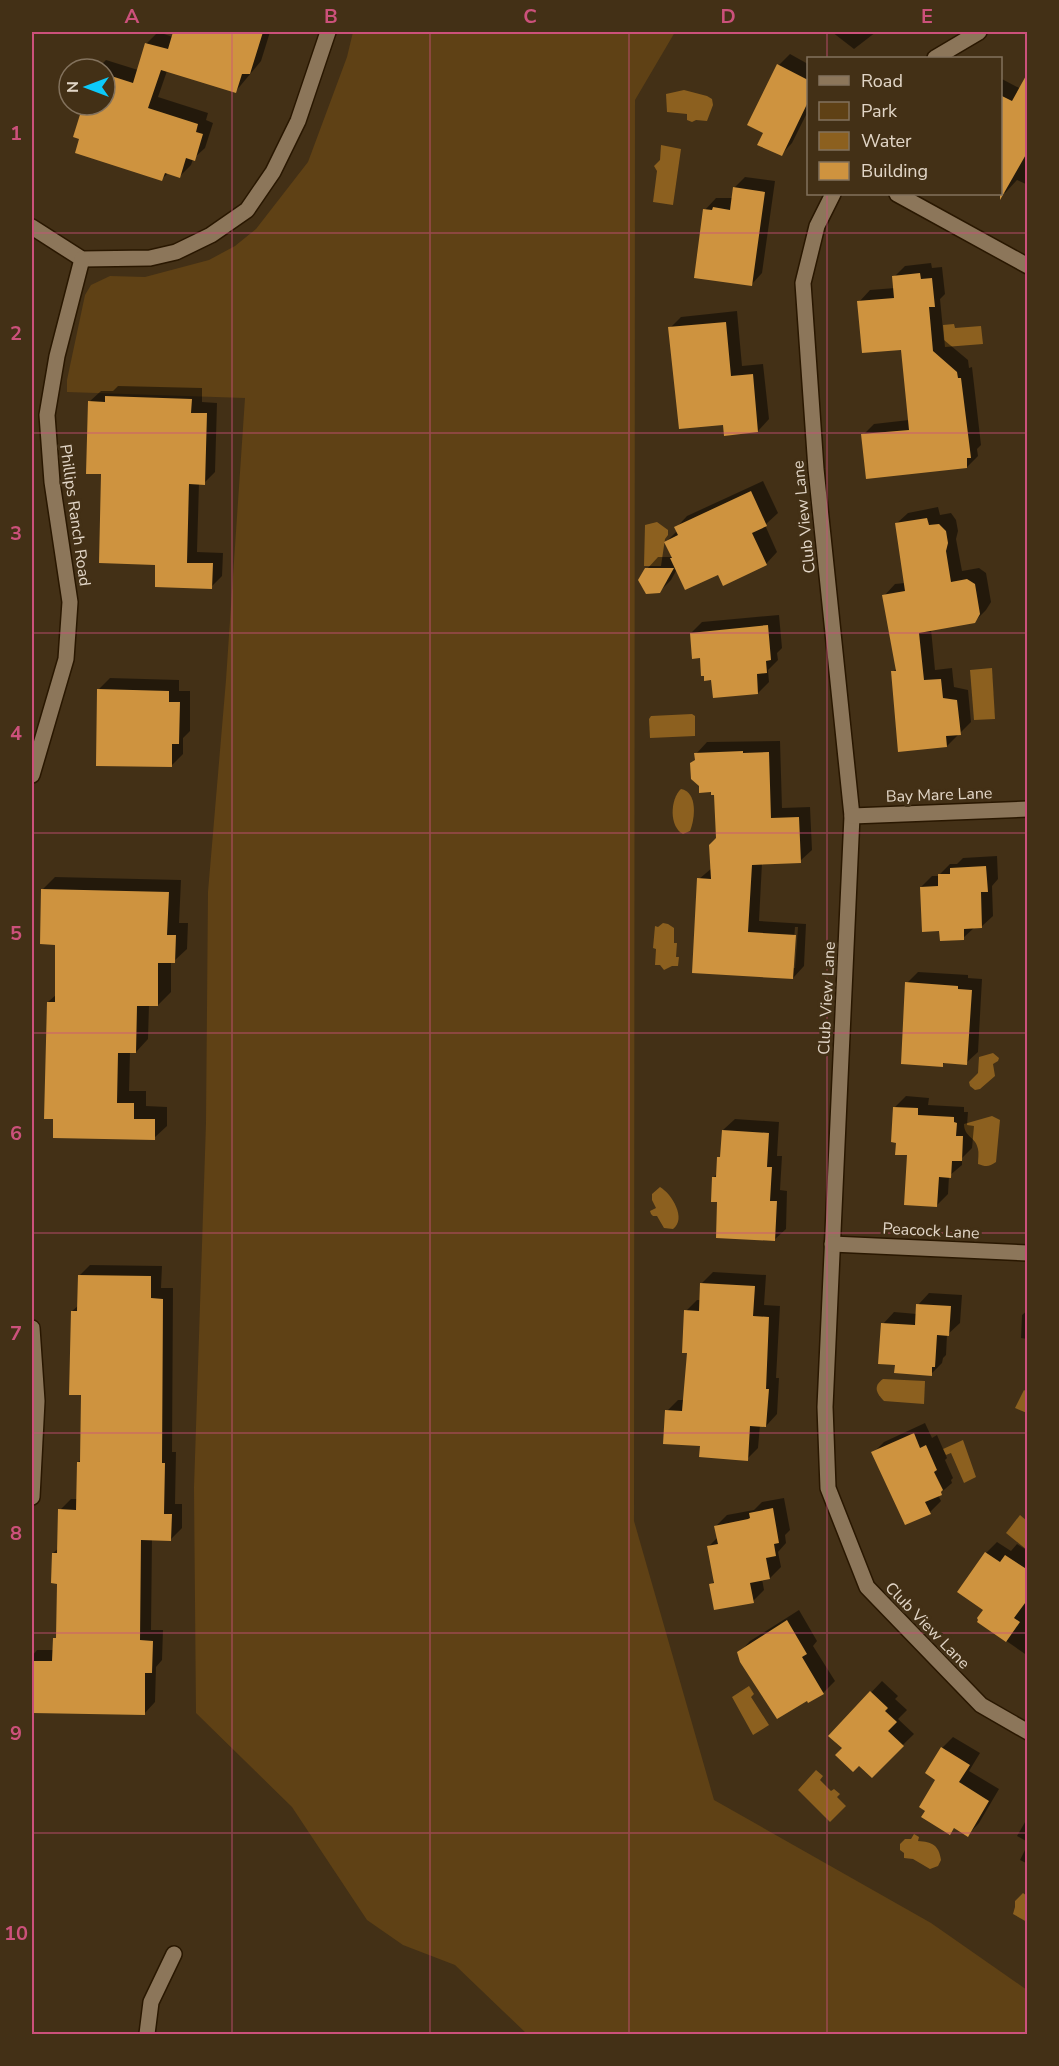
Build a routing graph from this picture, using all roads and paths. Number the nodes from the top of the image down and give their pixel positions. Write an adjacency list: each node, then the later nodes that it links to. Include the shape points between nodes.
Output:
1 (328, 32): 7 (street, via 298,121 273,172 247,210 212,235 176,252 150,258)
2 (979, 32): 3 (street)
3 (936, 57)
4 (832, 195): 11 (street, Club View Lane, via 817,226 803,283 816,469)
5 (899, 195): 8 (street)
6 (32, 227): 7 (street)
7 (82, 259): 9 (street, Phillips Ranch Road, via 57,356 47,415 52,482 70,602 66,658)
8 (1028, 266)
9 (32, 775)
10 (1028, 809): 11 (street, Bay Mare Lane)
11 (852, 816): 12 (street, Club View Lane)
12 (832, 1244): 13 (street, Peacock Lane); 16 (street, Club View Lane, via 825,1407 828,1488 867,1587 981,1705)
13 (1028, 1253)
14 (32, 1328): 15 (street, via 37,1401)
15 (32, 1497)
16 (1028, 1732)
17 (174, 1954): 18 (street, via 151,2002)
18 (147, 2034)

